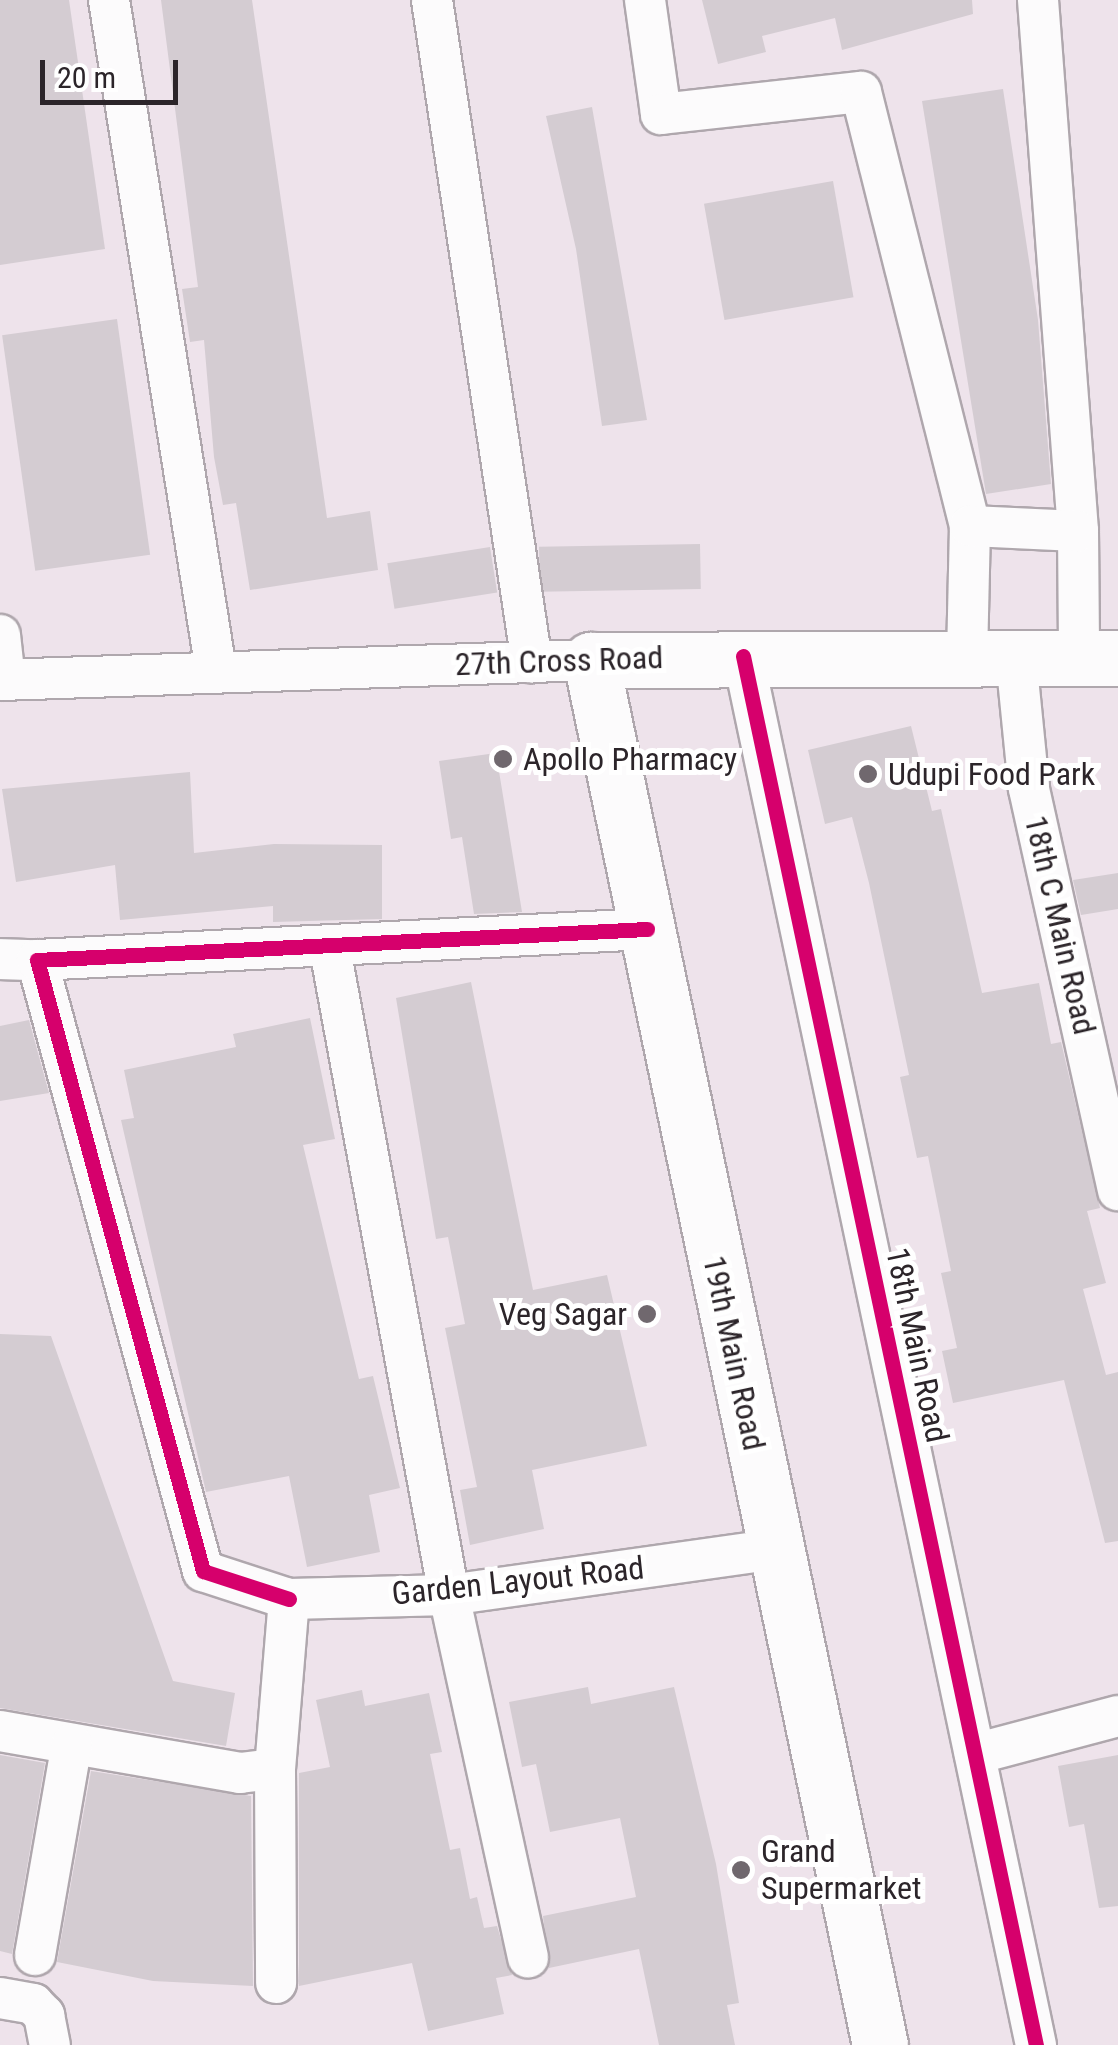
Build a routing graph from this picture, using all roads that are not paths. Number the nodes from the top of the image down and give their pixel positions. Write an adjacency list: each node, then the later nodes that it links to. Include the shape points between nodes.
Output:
1 (109, 0): 13 (street)
2 (432, 0): 12 (street)
3 (645, 0): 5 (street, 18th C Main Road, via 662,114 861,92)
4 (1038, 0): 6 (street)
5 (970, 526): 6 (street); 9 (street, 18th C Main Road)
6 (1078, 530): 10 (street)
7 (0, 635): 14 (street)
8 (743, 656): 9 (main road, 27th Cross Road); 11 (main road, 27th Cross Road); 25 (street, 18th Main Road)
9 (992, 658): 10 (main road, 27th Cross Road); 18 (street, 18th C Main Road, via 1029,789)
10 (1098, 658)
11 (591, 660): 12 (street, 27th Cross Road); 15 (main road, 19th Main Road)
12 (532, 662): 13 (street, 27th Cross Road)
13 (216, 670): 14 (street, 27th Cross Road)
14 (2, 680)
15 (647, 929): 16 (street); 19 (main road, 19th Main Road)
16 (330, 949): 17 (street); 20 (street)
17 (19, 959): 21 (street, Garden Layout Road, via 204,1571)
18 (1118, 1190)
19 (775, 1549): 20 (street, Garden Layout Road); 32 (main road, 19th Main Road)
20 (449, 1595): 21 (street, Garden Layout Road); 28 (street)
21 (289, 1599): 26 (street)
22 (1118, 1716): 25 (street)
23 (0, 1731): 24 (street)
24 (72, 1744): 26 (street, via 240,1774); 27 (street)
25 (975, 1754): 33 (street, 18th Main Road)
26 (275, 1768): 29 (street)
27 (35, 1955)
28 (528, 1958)
29 (276, 1983)
30 (0, 1998): 31 (street, via 33,2004 44,2015)
31 (50, 2045)
32 (880, 2045)
33 (1036, 2045)

